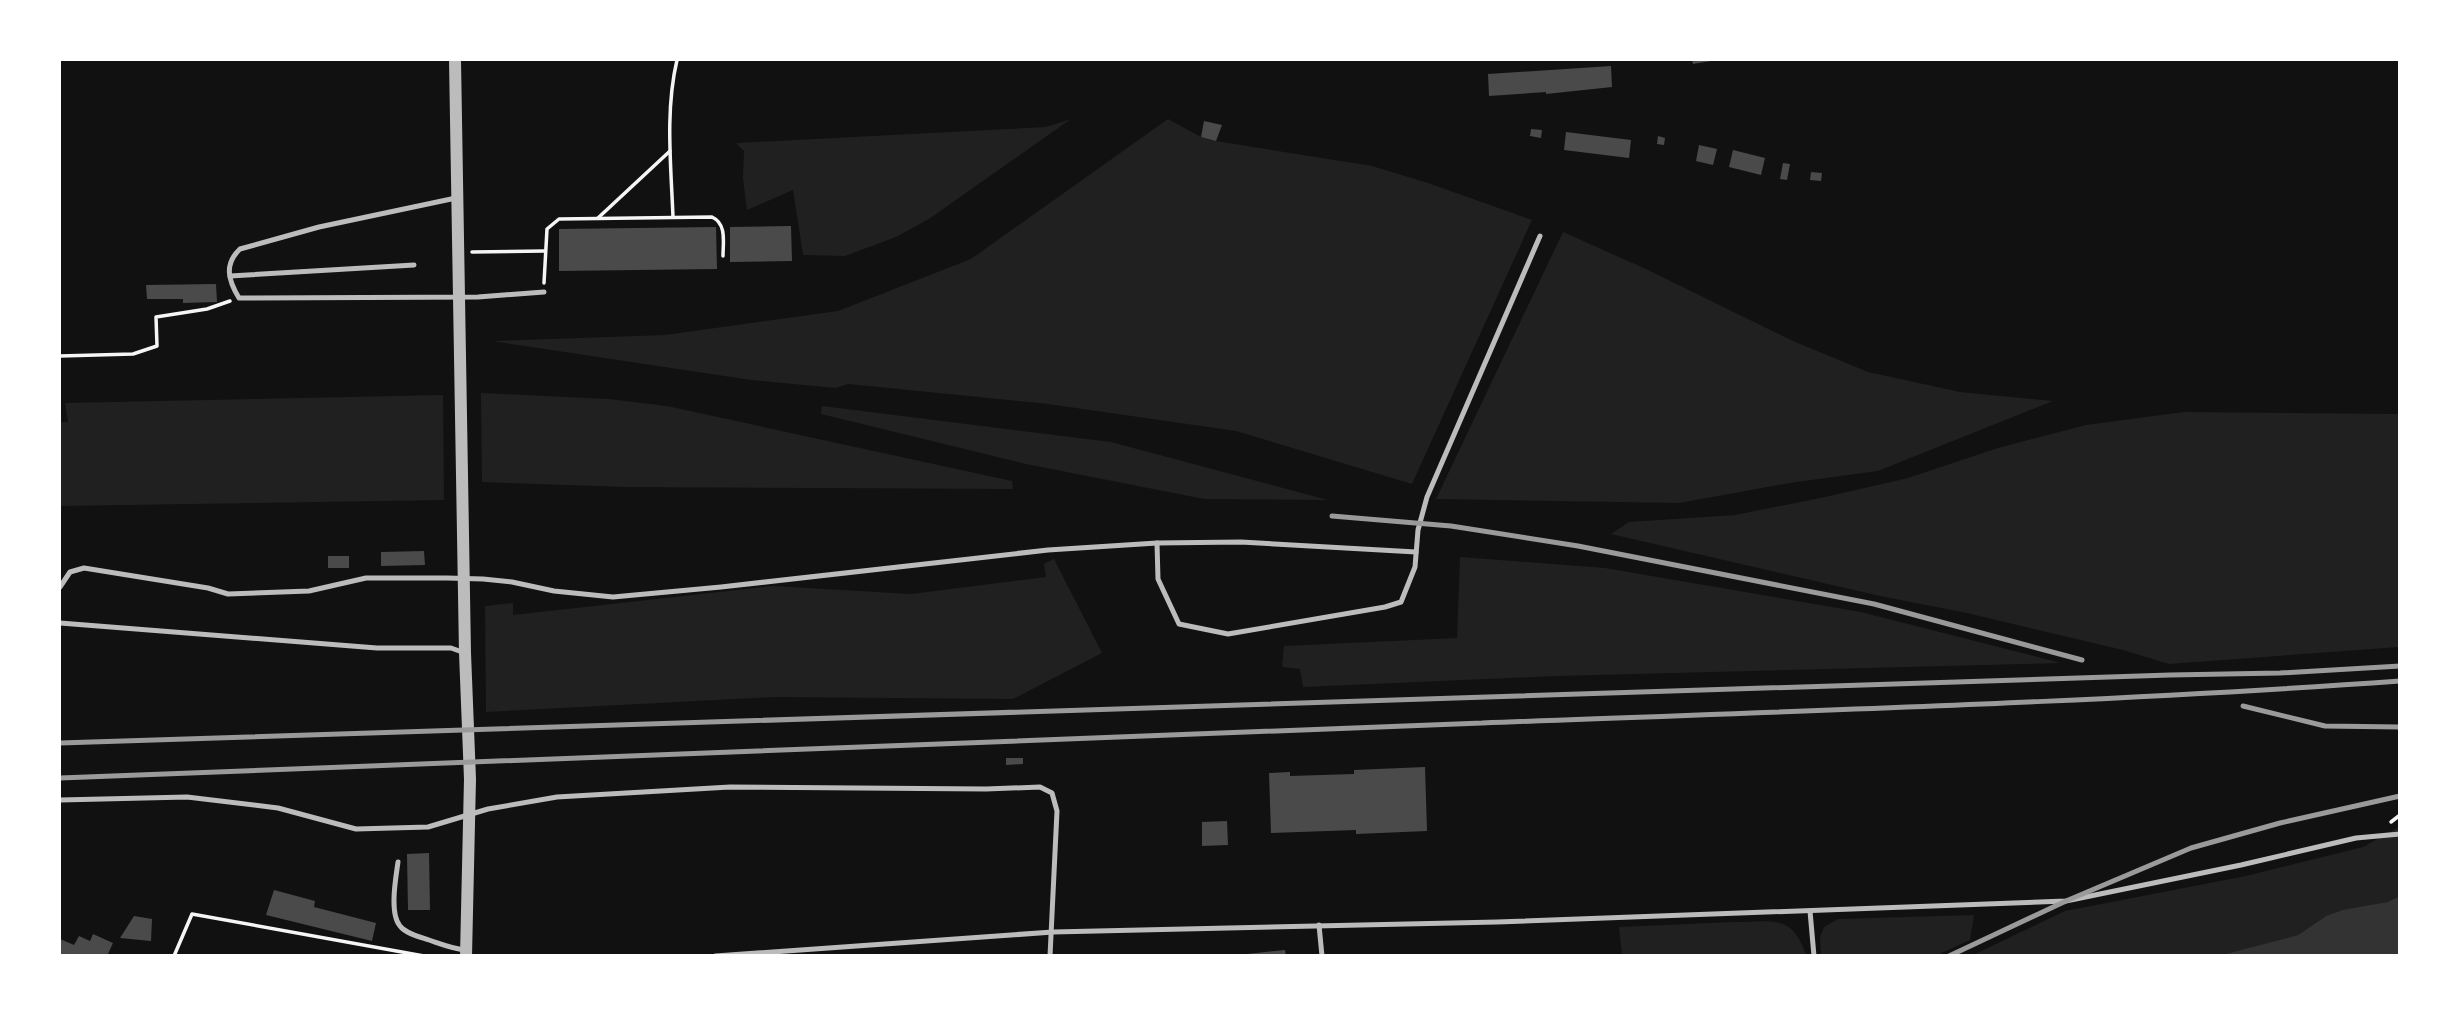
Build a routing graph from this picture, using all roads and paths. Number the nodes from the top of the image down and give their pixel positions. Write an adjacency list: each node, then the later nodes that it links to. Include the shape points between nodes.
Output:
1 (454, 60): 4 (street)
2 (677, 60): 3 (path)
3 (670, 151): 5 (path); 6 (path)
4 (456, 198): 12 (lane, via 240,249 233,256); 20 (street)
5 (673, 217): 6 (path); 10 (path, via 718,219)
6 (598, 218): 9 (path, via 559,219 547,229)
7 (1540, 236): 17 (lane, via 1427,498)
8 (481, 251): 9 (path)
9 (545, 251): 13 (path)
10 (723, 256)
11 (414, 265): 12 (lane)
12 (230, 276): 14 (lane)
13 (544, 292): 14 (lane, via 478,297)
14 (239, 298): 15 (path, via 207,309 156,317 157,346 132,354)
15 (60, 356)
16 (1157, 543): 17 (lane, via 1241,542); 17 (lane, via 1158,579 1179,624 1228,634 1401,602); 18 (lane, via 1048,550 613,597 447,578 366,578 309,592 228,594 84,568 70,572)
17 (1416, 552)
18 (60, 587)
19 (60, 623): 20 (lane, via 377,648 451,648)
20 (465, 653): 27 (street, via 470,767)
21 (60, 800): 26 (lane, via 187,797 278,808 356,830 428,827 488,809 557,797 730,787 1041,787 1052,793 1057,811)
22 (2399, 834): 24 (lane, via 2356,838 2066,901)
23 (398, 862): 27 (lane, via 394,902 400,927)
24 (1810, 911): 25 (lane); 33 (lane)
25 (1320, 925): 26 (lane); 32 (lane)
26 (1053, 932): 30 (lane); 31 (lane)
27 (466, 953)
28 (174, 956): 29 (path, via 192,914)
29 (424, 956)
30 (715, 956)
31 (1050, 956)
32 (1322, 956)
33 (1814, 956)

